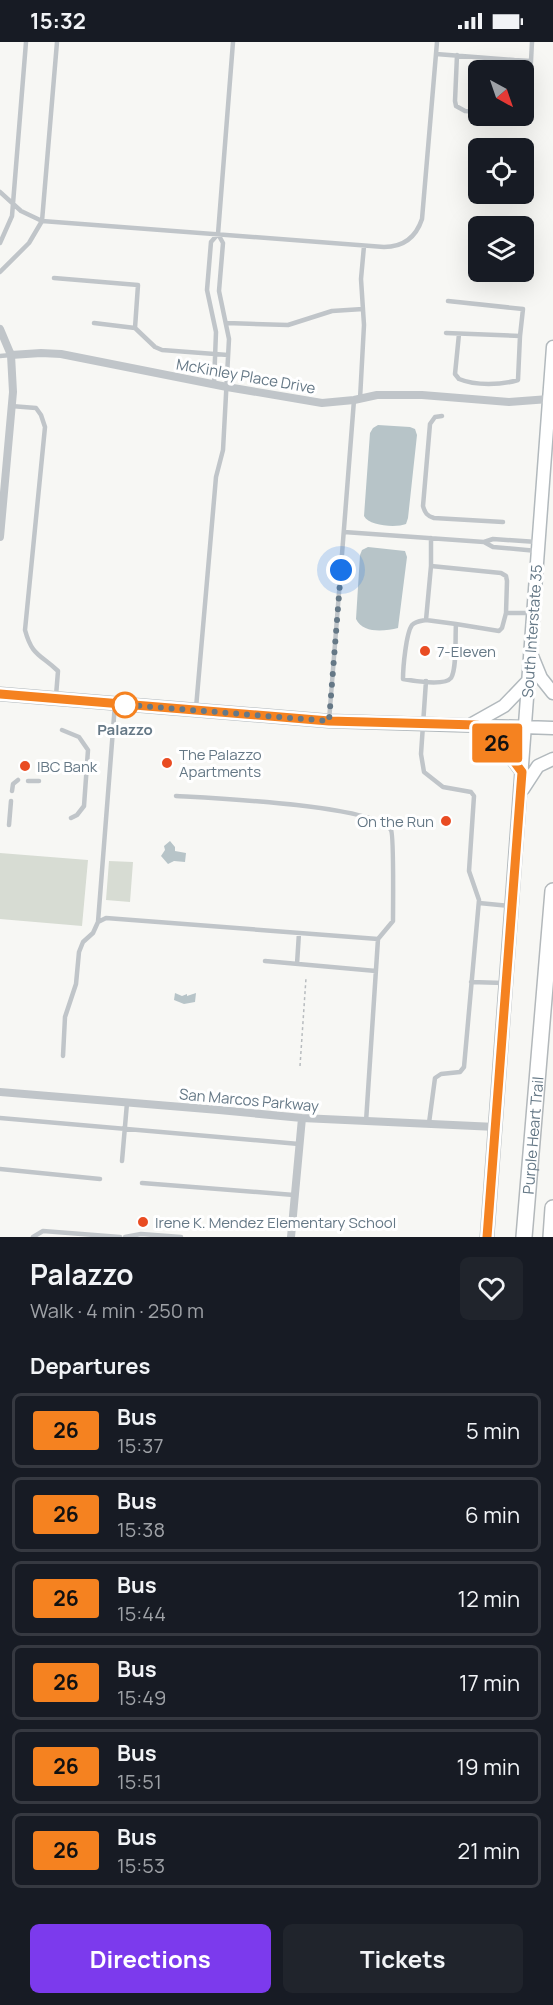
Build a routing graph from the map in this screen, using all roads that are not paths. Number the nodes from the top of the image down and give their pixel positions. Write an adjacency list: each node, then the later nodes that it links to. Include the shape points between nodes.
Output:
1 (26, 42): 12 (lane)
2 (57, 42): 13 (lane)
3 (233, 42): 14 (lane)
4 (437, 42): 6 (lane)
5 (532, 42): 9 (lane)
6 (436, 54): 7 (lane); 16 (lane, via 420,227 403,244)
7 (457, 55): 8 (lane); 10 (lane, via 455,101 456,106)
8 (514, 60)
9 (531, 60)
10 (468, 111)
11 (0, 192): 12 (lane)
12 (13, 205): 13 (lane); 15 (lane, via 9,226)
13 (42, 221): 14 (lane); 17 (lane, via 29,243)
14 (218, 234): 16 (lane); 22 (lane, via 223,243 219,291); 29 (lane, via 211,242 207,290 216,332)
15 (0, 243)
16 (364, 246): 20 (lane)
17 (0, 272)
18 (54, 278): 23 (lane, via 138,285)
19 (448, 301): 27 (lane, via 523,309)
20 (363, 309): 22 (lane, via 332,311 288,325); 36 (lane)
21 (94, 323): 23 (lane)
22 (227, 323): 32 (lane)
23 (135, 328): 29 (lane, via 162,350)
24 (0, 329): 31 (street)
25 (446, 333): 26 (lane)
26 (459, 334): 27 (lane); 27 (lane, via 455,374 464,381 483,383 518,380)
27 (520, 336)
28 (553, 347): 35 (main road, South Interstate 35)
29 (216, 354): 32 (lane); 33 (lane)
30 (0, 356): 31 (lane)
31 (11, 356): 33 (street, McKinley Place Drive, via 61,354); 37 (street)
32 (228, 356): 34 (lane)
33 (214, 385): 34 (street, McKinley Place Drive)
34 (227, 387): 36 (street, McKinley Place Drive, via 313,402); 57 (lane)
35 (549, 399): 36 (street, McKinley Place Drive, via 509,402 378,395); 44 (main road, South Interstate 35)
36 (357, 400): 40 (lane)
37 (11, 406): 41 (street); 55 (lane, via 36,408 45,428 25,630 29,645 58,671)
38 (442, 416): 39 (lane, via 435,417 430,424 425,511 434,518)
39 (503, 522)
40 (344, 532): 42 (lane); 58 (lane)
41 (0, 537)
42 (431, 538): 43 (lane); 45 (lane)
43 (484, 542): 44 (lane, via 494,539); 44 (lane, via 493,547)
44 (538, 547): 47 (main road, South Interstate 35)
45 (431, 566): 46 (lane, via 506,576); 48 (lane)
46 (506, 613): 47 (lane); 49 (lane, via 501,630)
47 (533, 613): 50 (main road, South Interstate 35)
48 (426, 620): 49 (lane); 51 (lane, via 412,625 403,676 406,680)
49 (456, 624): 51 (lane, via 452,676 443,682)
50 (530, 652): 52 (main road, South Interstate 35); 53 (main road, via 541,678)
51 (426, 681): 59 (lane)
52 (528, 681): 60 (main road, via 504,706); 61 (main road, South Interstate 35)
53 (553, 693)
54 (0, 694): 55 (main road)
55 (56, 699): 56 (main road)
56 (115, 704): 57 (main road); 78 (lane)
57 (196, 711): 58 (main road)
58 (329, 721): 59 (main road)
59 (424, 724): 60 (main road); 76 (lane, via 424,772 442,788 471,792 474,796 469,871)
60 (473, 725): 61 (main road); 65 (main road, via 510,756)
61 (525, 726): 62 (main road); 65 (main road, South Interstate 35)
62 (553, 728)
63 (62, 729): 73 (lane, via 79,737 88,750 84,806)
64 (553, 759): 70 (main road, via 538,766)
65 (522, 772): 70 (main road, South Interstate 35)
66 (18, 780): 69 (lane)
67 (28, 781): 68 (lane)
68 (39, 781)
69 (12, 791)
70 (521, 792): 77 (main road, South Interstate 35)
71 (176, 796): 80 (lane, via 329,808 383,823 393,837 393,921)
72 (11, 801): 74 (lane)
73 (71, 818)
74 (9, 825)
75 (553, 891): 109 (highway, Purple Heart Trail)
76 (479, 903): 77 (lane); 84 (lane)
77 (512, 907): 85 (main road, South Interstate 35)
78 (98, 922): 79 (lane, via 106,918); 86 (lane, via 79,952 76,984 65,1017)
79 (299, 933): 80 (lane); 82 (lane)
80 (378, 939): 83 (lane)
81 (265, 961): 82 (lane)
82 (297, 964): 83 (lane)
83 (376, 971): 91 (lane)
84 (471, 982): 85 (lane); 92 (lane, via 464,1067 460,1072 435,1078)
85 (507, 983): 93 (main road, South Interstate 35)
86 (63, 1056)
87 (0, 1092): 88 (street, San Marcos Parkway)
88 (127, 1103): 90 (street, San Marcos Parkway); 94 (lane)
89 (0, 1118): 94 (lane)
90 (302, 1118): 91 (street, San Marcos Parkway); 95 (street)
91 (366, 1122): 92 (street, San Marcos Parkway)
92 (429, 1125): 93 (street, San Marcos Parkway)
93 (496, 1127): 108 (main road, South Interstate 35)
94 (124, 1129): 95 (lane); 96 (lane)
95 (299, 1144): 100 (street)
96 (122, 1161)
97 (0, 1169): 98 (lane)
98 (100, 1179)
99 (142, 1183): 100 (lane)
100 (294, 1195): 107 (street)
101 (553, 1208): 110 (highway, Purple Heart Trail)
102 (82, 1236): 103 (lane, via 43,1231); 104 (lane)
103 (33, 1237)
104 (120, 1237)
105 (125, 1237): 106 (lane)
106 (181, 1237)
107 (291, 1237)
108 (487, 1237)
109 (524, 1237)
110 (551, 1237)

